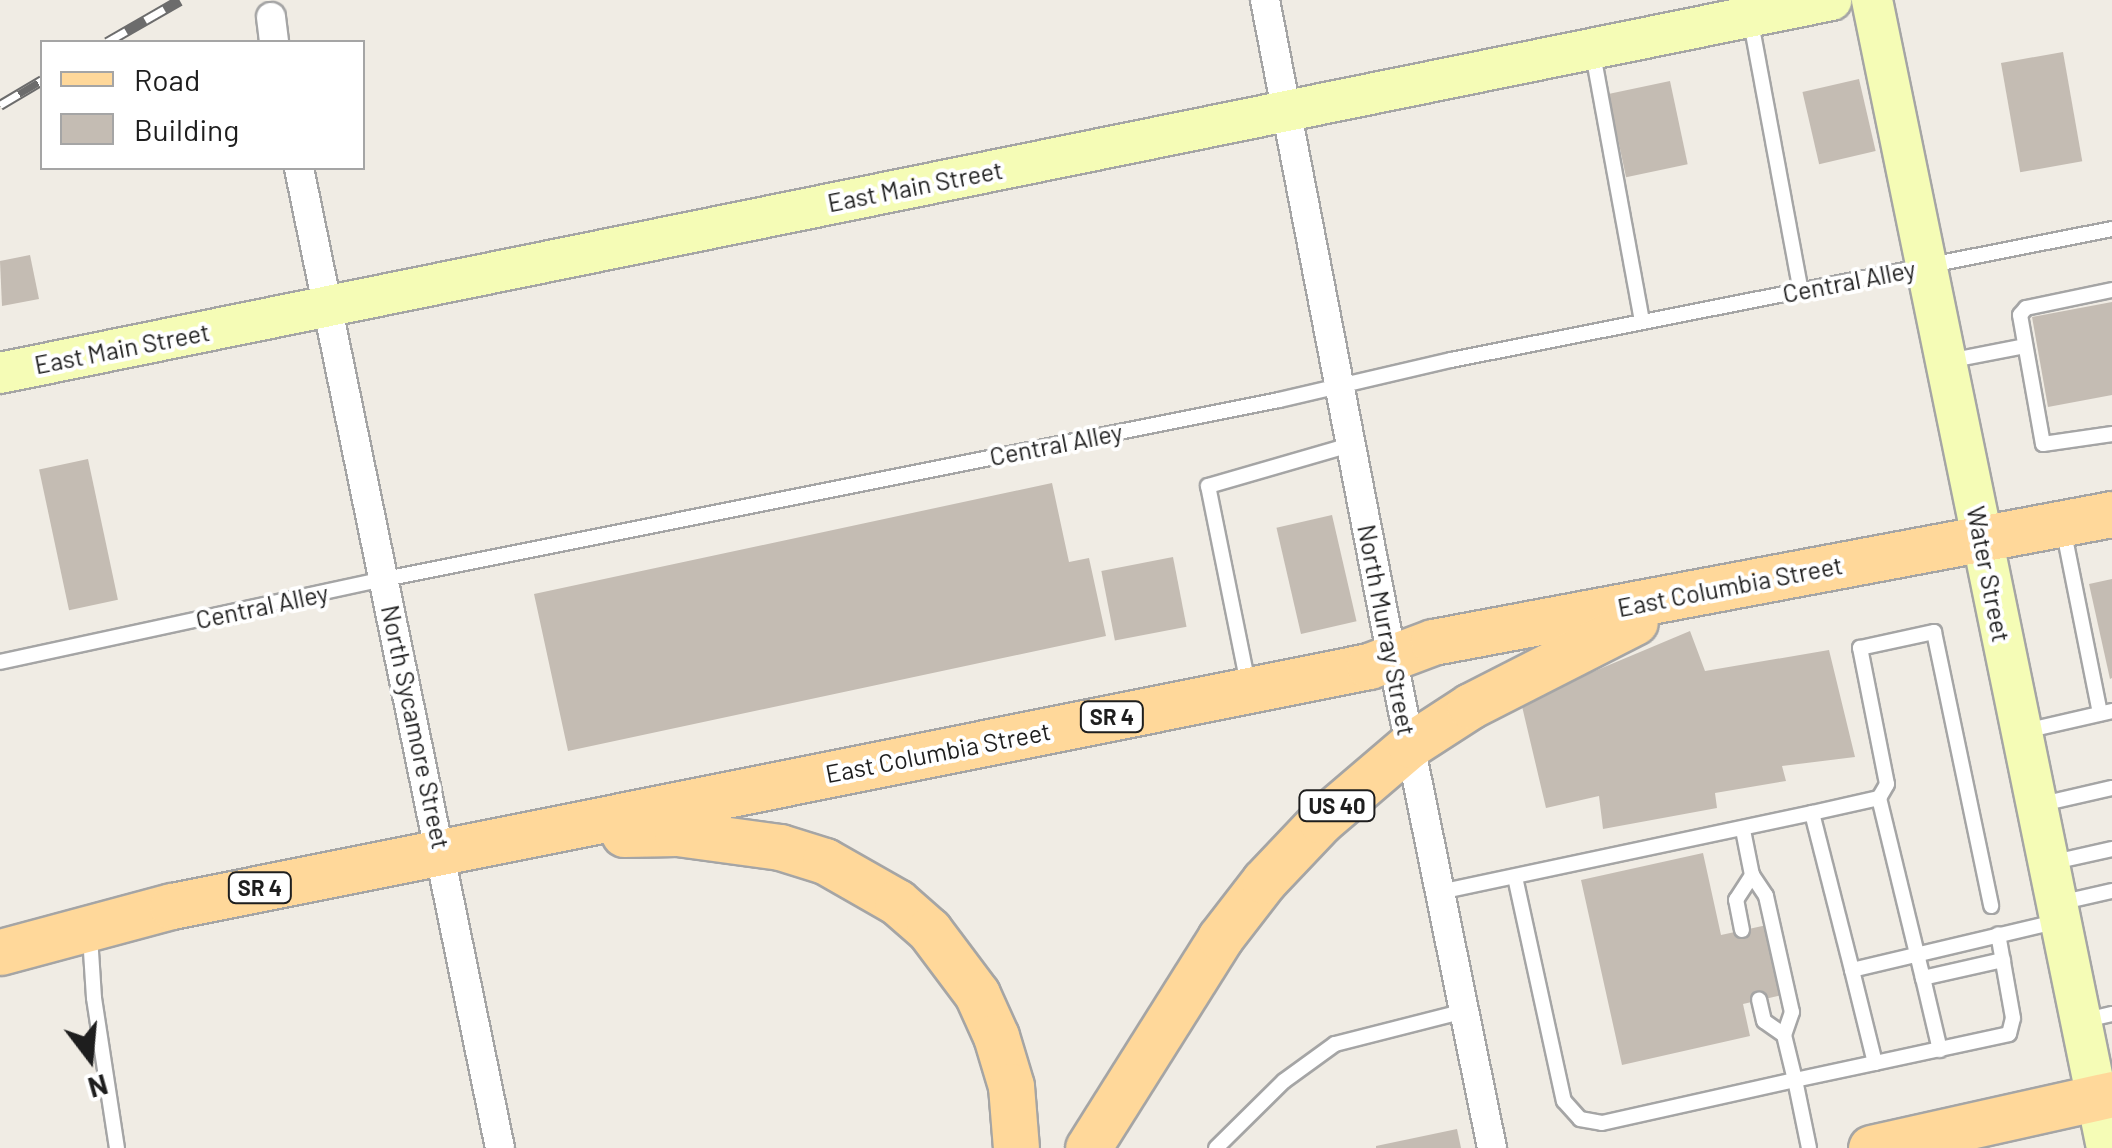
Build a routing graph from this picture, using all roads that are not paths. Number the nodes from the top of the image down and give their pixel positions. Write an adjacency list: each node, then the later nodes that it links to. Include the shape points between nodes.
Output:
1 (1266, 0): 6 (street, North Murray Street)
2 (1831, 0): 4 (main road, East Main Street)
3 (1872, 0): 9 (main road, Water Street)
4 (1748, 8): 5 (main road, East Main Street); 11 (lane)
5 (1592, 49): 6 (main road, East Main Street); 13 (lane)
6 (1286, 111): 12 (main road, East Main Street); 17 (street, North Murray Street)
7 (299, 170): 12 (street, North Sycamore Street)
8 (2112, 229): 9 (lane, Central Alley)
9 (1926, 266): 11 (lane, Central Alley); 15 (main road, Water Street)
10 (2112, 290): 14 (lane, via 2022,311)
11 (1801, 291): 13 (lane, Central Alley)
12 (328, 306): 16 (main road, East Main Street); 23 (street, North Sycamore Street)
13 (1642, 322): 17 (lane, Central Alley)
14 (2025, 346): 15 (lane); 18 (lane, via 2043,444)
15 (1947, 361): 22 (main road, Water Street)
16 (0, 373)
17 (1339, 386): 19 (street, North Murray Street); 23 (lane, Central Alley)
18 (2112, 434)
19 (1350, 446): 25 (street, North Murray Street); 27 (lane, via 1208,486)
20 (2112, 514): 21 (main road, East Columbia Street / US 40)
21 (2062, 524): 22 (main road, East Columbia Street / US 40); 28 (lane)
22 (1982, 540): 24 (main road, East Columbia Street / US 40); 29 (main road, Water Street)
23 (385, 580): 26 (lane, Central Alley); 38 (street, North Sycamore Street)
24 (1700, 591): 25 (main road, East Columbia Street / SR 4, via 1433,642); 30 (main road, US 40, via 1576,648)
25 (1392, 659): 27 (main road, East Columbia Street / SR 4); 30 (street, North Murray Street)
26 (0, 662)
27 (1249, 690): 36 (main road, East Columbia Street / SR 4)
28 (2106, 712): 29 (lane)
29 (2022, 732): 33 (main road, Water Street)
30 (1410, 745): 43 (street, North Murray Street); 65 (main road, US 40, via 1321,821 1264,881 1170,1012)
31 (2112, 788): 33 (lane)
32 (1879, 798): 34 (lane); 44 (lane, via 1887,784 1860,648 1934,632); 50 (lane)
33 (2036, 805): 39 (main road, Water Street)
34 (1812, 813): 35 (lane); 52 (lane)
35 (1743, 830): 40 (lane); 41 (lane)
36 (522, 835): 38 (main road, East Columbia Street / SR 4); 64 (main road, via 730,838 780,847 859,878 929,930 976,994 1011,1086)
37 (2112, 848): 39 (lane)
38 (442, 852): 46 (main road, East Columbia Street / SR 4); 63 (street, North Sycamore Street)
39 (2048, 864): 45 (main road, Water Street)
40 (1752, 876): 47 (lane, via 1736,900); 57 (lane, via 1766,896 1792,1012)
41 (1515, 877): 43 (lane); 60 (lane, via 1564,1101 1580,1119 1602,1122)
42 (2112, 891): 45 (lane)
43 (1440, 892): 55 (street, North Murray Street)
44 (1991, 906)
45 (2058, 912): 48 (lane); 56 (main road, Water Street)
46 (89, 925): 49 (main road, East Columbia Street / SR 4); 62 (lane)
47 (1742, 930)
48 (1998, 934): 50 (lane); 51 (lane)
49 (0, 952)
50 (1917, 954): 52 (lane); 53 (lane)
51 (2002, 960): 53 (lane); 58 (lane, via 2014,1018 2009,1034)
52 (1852, 970): 59 (lane)
53 (1923, 978): 58 (lane)
54 (1759, 1000): 57 (lane, via 1764,1021)
55 (1464, 1011): 66 (lane, via 1336,1044 1284,1081); 67 (street, North Murray Street)
56 (2096, 1017): 61 (main road, Water Street)
57 (1784, 1036): 60 (lane)
58 (1940, 1050): 59 (lane)
59 (1875, 1063): 60 (lane)
60 (1795, 1080): 68 (lane)
61 (2104, 1096): 69 (main road); 70 (main road, Water Street)
62 (117, 1148)
63 (500, 1148)
64 (1016, 1148)
65 (1088, 1148)
66 (1216, 1148)
67 (1492, 1148)
68 (1809, 1148)
69 (1871, 1148)
70 (2107, 1148)

